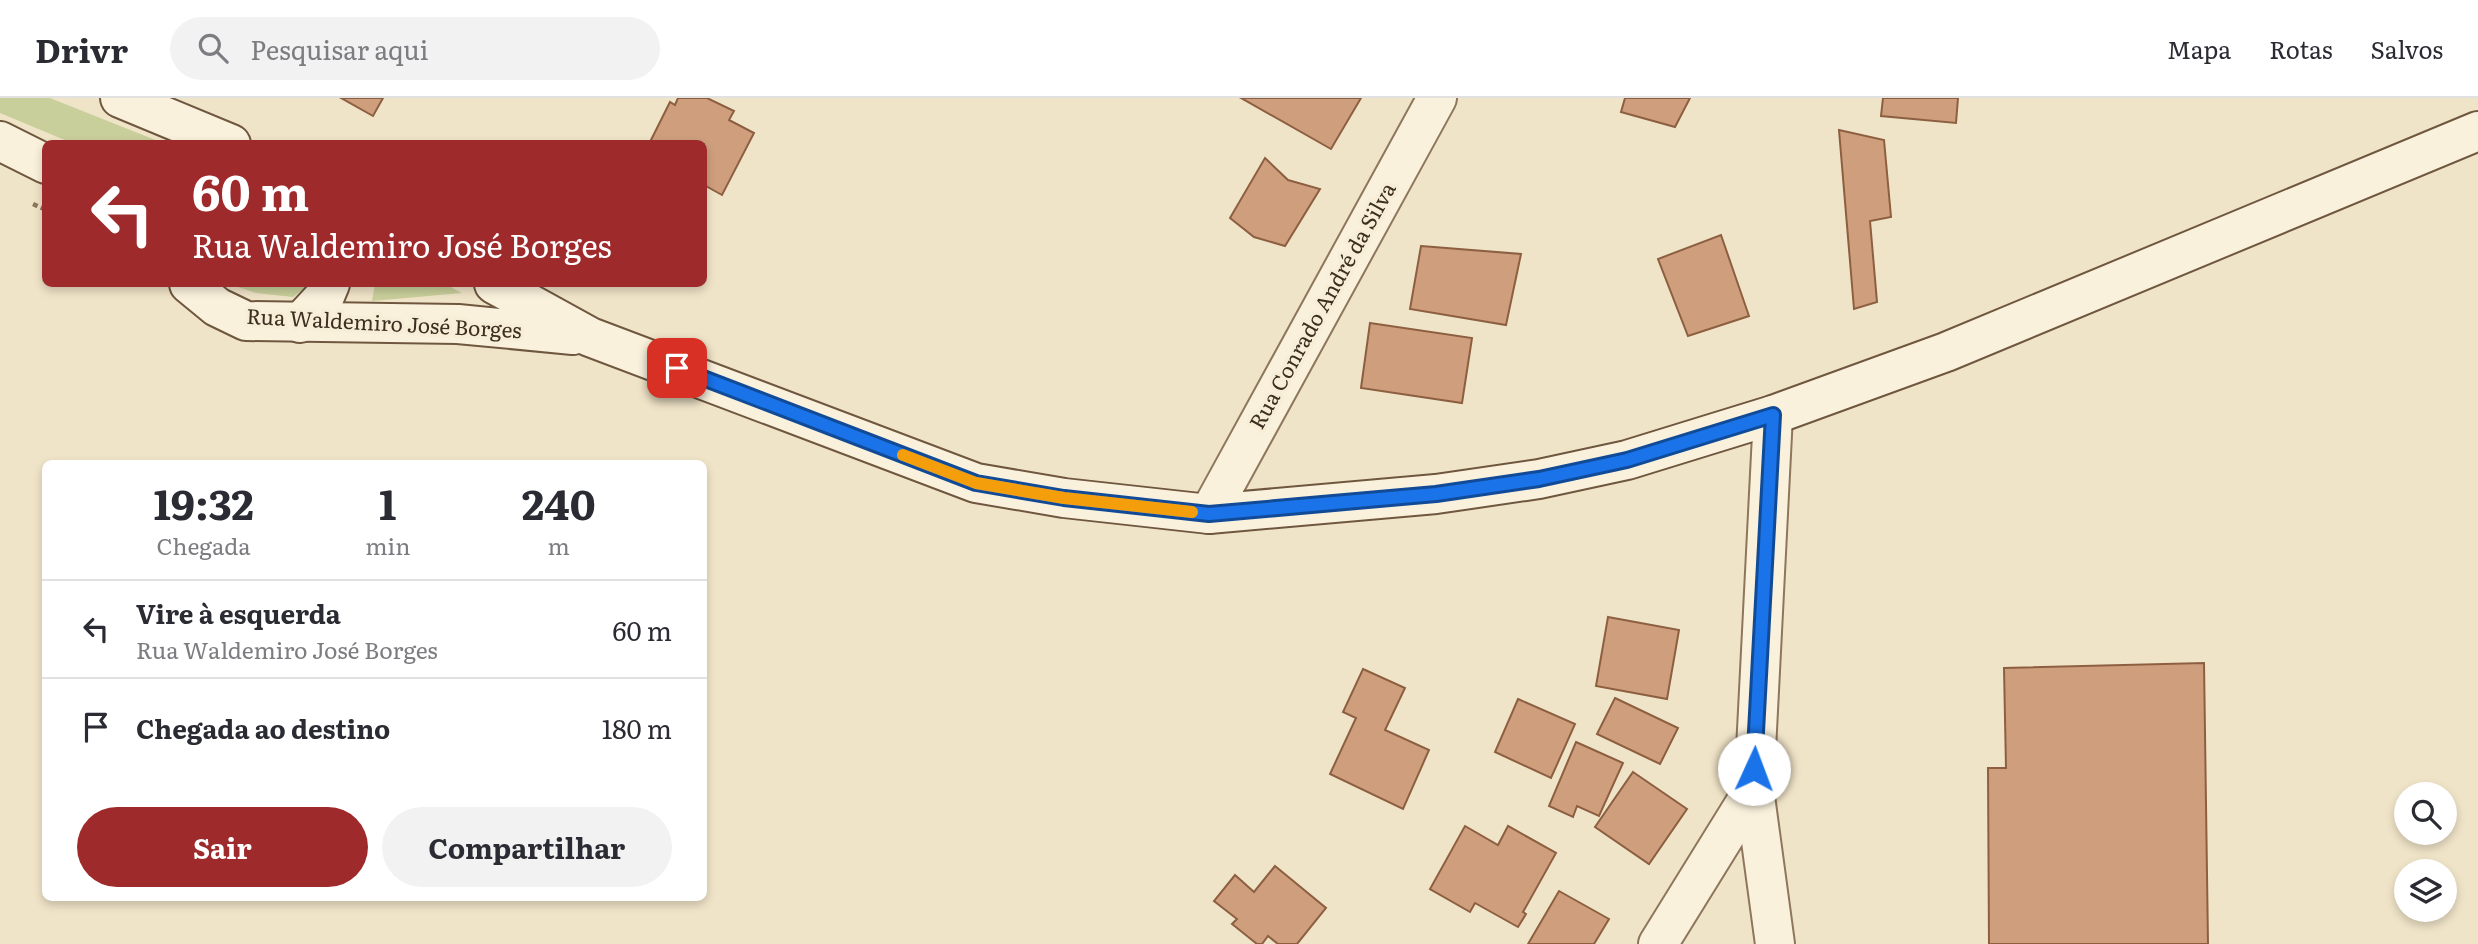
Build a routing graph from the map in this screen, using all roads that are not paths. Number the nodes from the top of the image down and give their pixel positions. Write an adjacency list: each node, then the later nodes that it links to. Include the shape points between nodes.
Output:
1 (120, 98): 4 (main road)
2 (1437, 98): 13 (main road, Rua Conrado André da Silva)
3 (2478, 131): 12 (main road, Rua Waldemiro José Borges, via 1946,352)
4 (221, 140)
5 (0, 141): 6 (main road)
6 (42, 162)
7 (192, 287): 10 (main road, Rua Waldemiro José Borges, via 217,307 246,321)
8 (329, 287): 10 (main road)
9 (499, 287): 11 (main road, Rua Waldemiro José Borges)
10 (300, 323): 11 (main road, Rua Waldemiro José Borges, via 458,324)
11 (590, 337): 13 (main road, Rua Waldemiro José Borges, via 976,483)
12 (1773, 415): 13 (main road, Rua Waldemiro José Borges, via 1627,460 1539,479 1436,494); 14 (main road)
13 (1209, 514)
14 (1754, 789): 15 (main road); 16 (main road)
15 (1658, 944)
16 (1775, 944)

